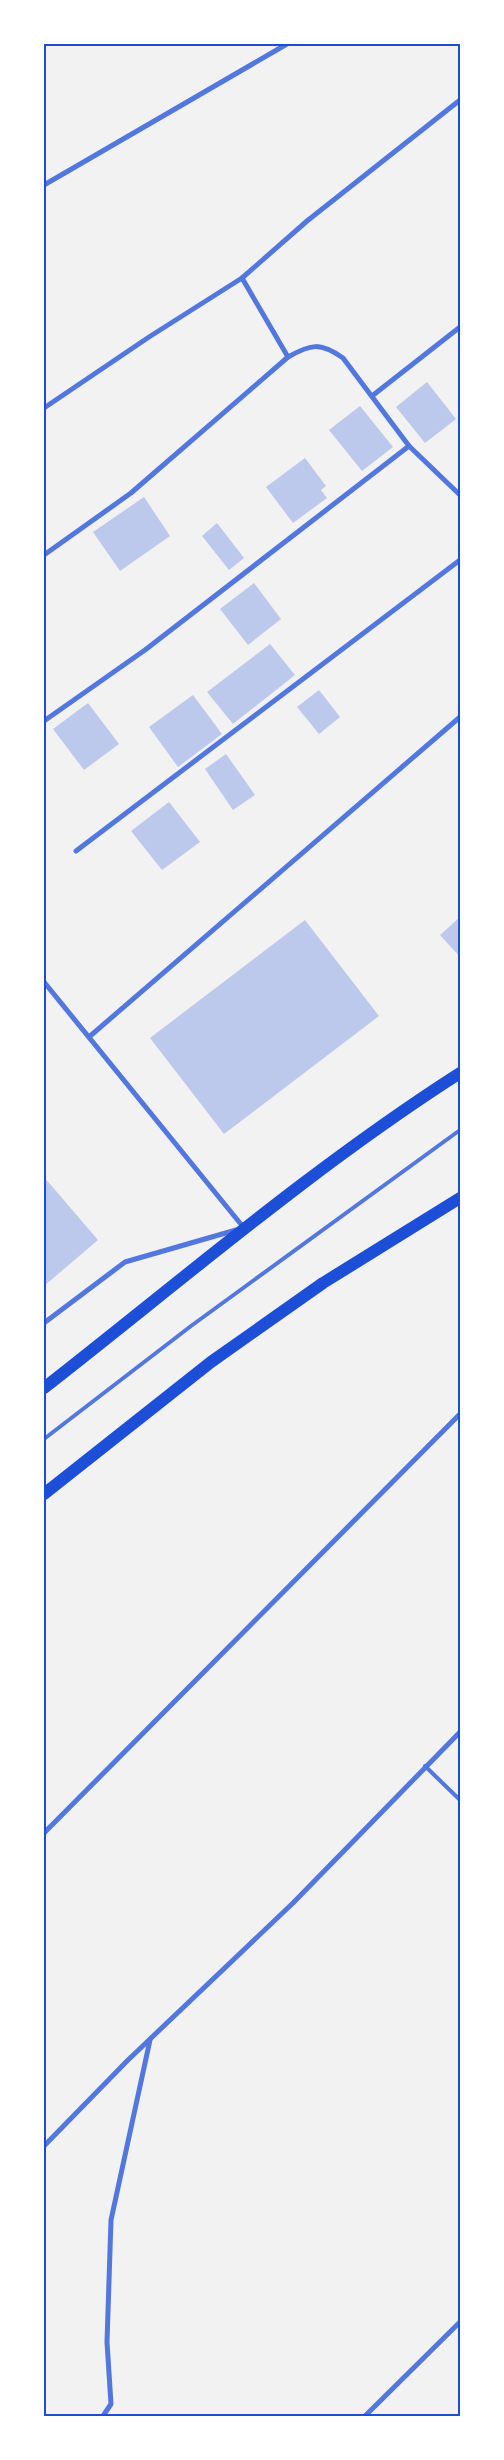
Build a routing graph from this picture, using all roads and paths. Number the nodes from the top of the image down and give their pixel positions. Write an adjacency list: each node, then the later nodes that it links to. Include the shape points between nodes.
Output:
1 (287, 44): 3 (street)
2 (460, 100): 4 (street)
3 (44, 185)
4 (242, 278): 6 (street); 8 (street)
5 (460, 327): 7 (street)
6 (288, 357): 7 (street, via 308,346 328,348 343,358); 11 (street, via 131,493)
7 (372, 396): 9 (street)
8 (44, 408)
9 (409, 446): 10 (street); 14 (street, via 145,650)
10 (460, 494)
11 (44, 555)
12 (460, 560): 15 (street)
13 (460, 717): 17 (street)
14 (44, 721)
15 (76, 852)
16 (44, 982): 17 (street)
17 (89, 1037): 21 (street)
18 (460, 1073): 21 (main road)
19 (460, 1130): 25 (lane, via 191,1326)
20 (460, 1198): 26 (main road, via 323,1283 211,1362)
21 (245, 1227): 22 (street, via 125,1262); 23 (main road)
22 (44, 1323)
23 (44, 1388)
24 (460, 1414): 30 (street)
25 (44, 1440)
26 (44, 1494)
27 (460, 1732): 28 (street)
28 (425, 1766): 29 (lane); 31 (street, via 293,1903)
29 (460, 1800)
30 (44, 1832)
31 (150, 2040): 32 (street); 34 (street, via 111,2220 107,2342 111,2404)
32 (44, 2146)
33 (460, 2322): 35 (street)
34 (104, 2416)
35 (365, 2416)

